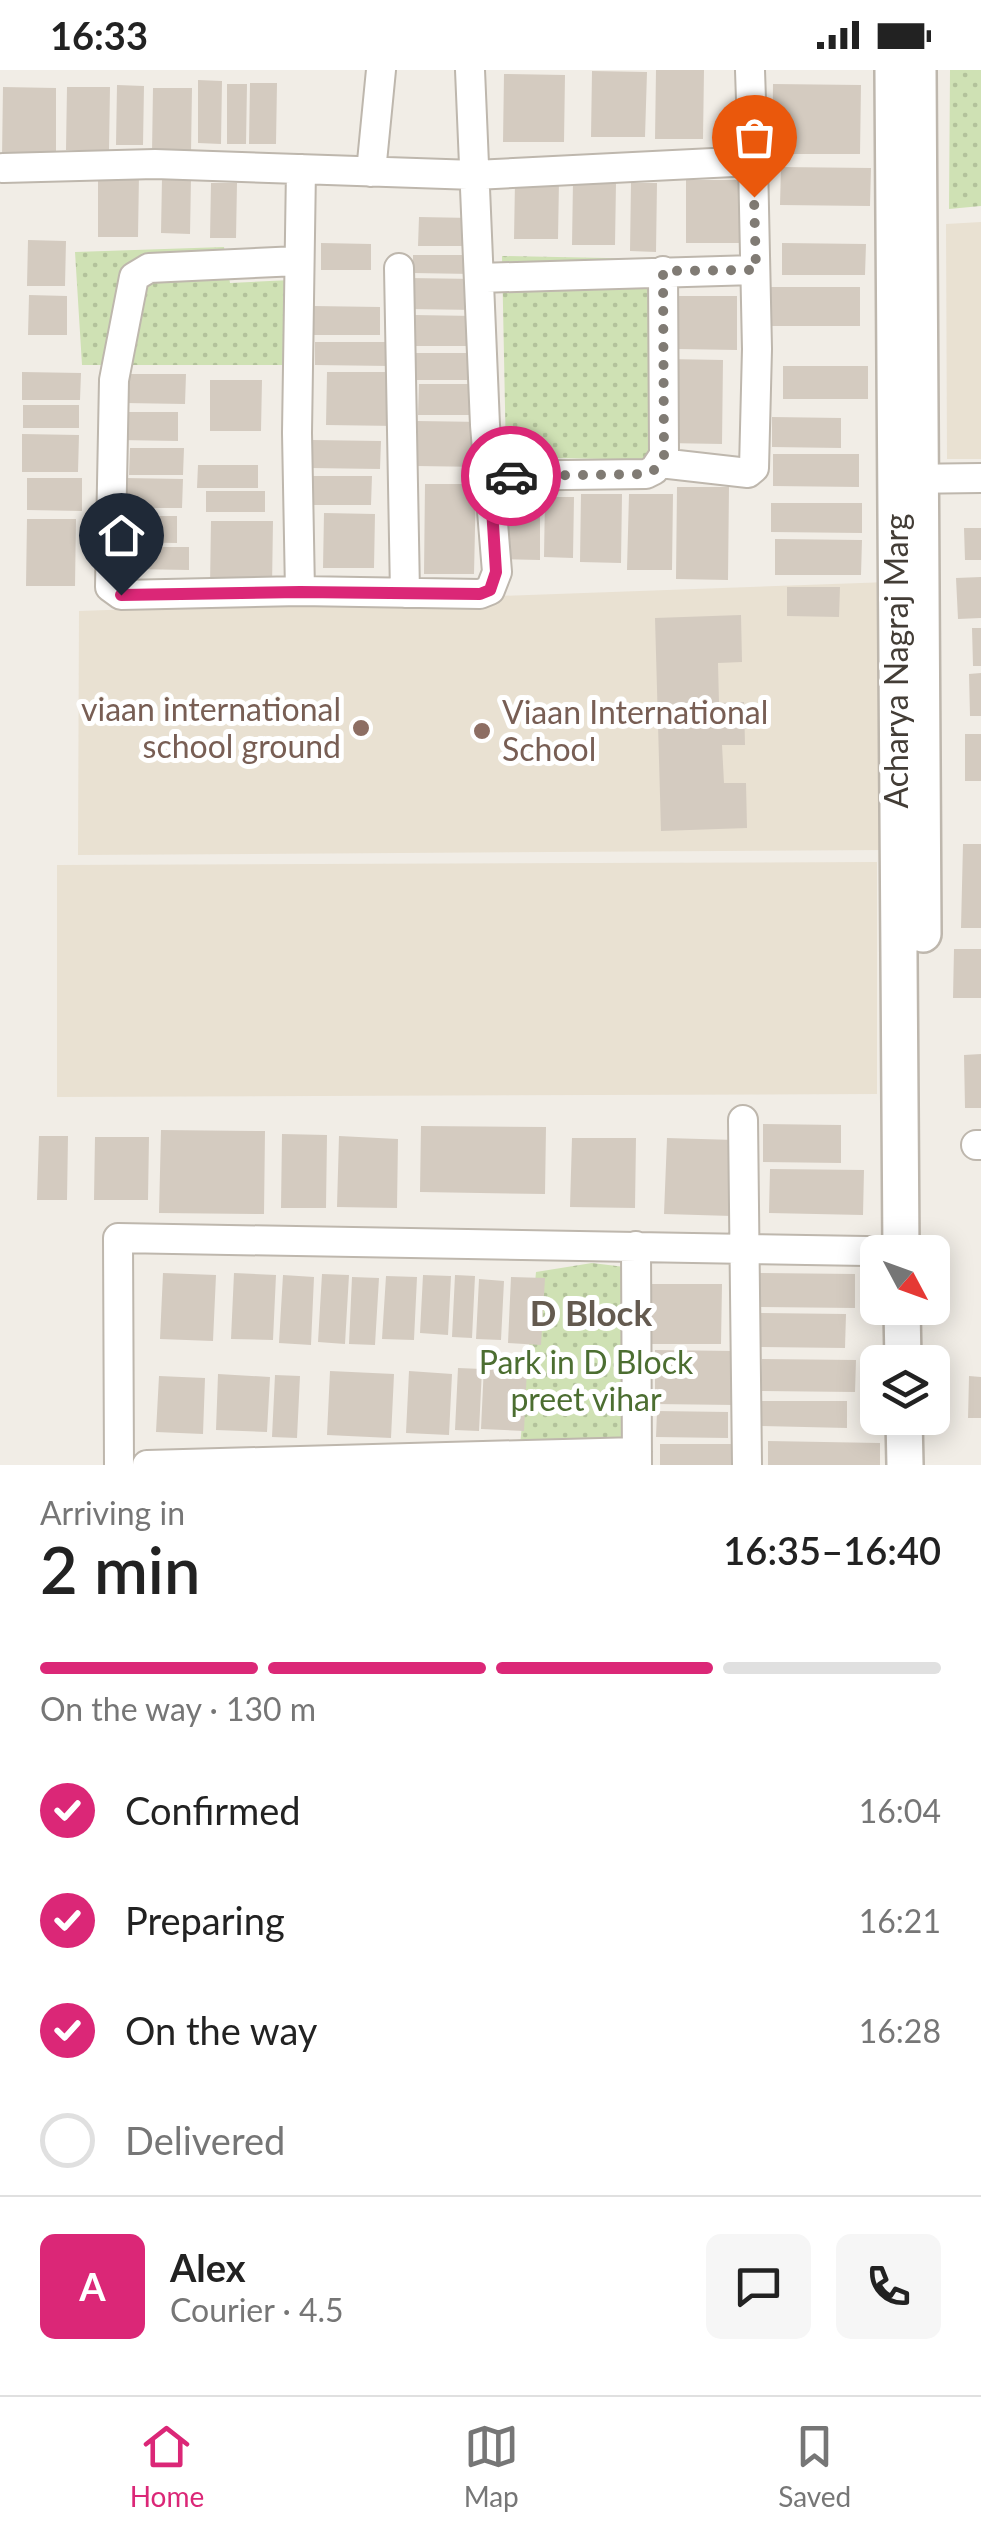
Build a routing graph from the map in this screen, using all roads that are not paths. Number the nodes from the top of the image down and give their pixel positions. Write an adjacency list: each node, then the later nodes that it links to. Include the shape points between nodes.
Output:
1 (382, 70): 9 (street)
2 (470, 70): 10 (street)
3 (750, 70): 6 (street)
4 (893, 70): 19 (street, Acharya Nagraj Marg)
5 (918, 70): 19 (street, Acharya Nagraj Marg)
6 (753, 161): 10 (street); 13 (street)
7 (3, 168): 8 (street)
8 (301, 169): 9 (street); 11 (street)
9 (371, 172): 10 (street)
10 (476, 175): 15 (street)
11 (298, 262): 20 (street); 20 (street, via 149,268 134,278 114,380 108,581 121,595)
12 (399, 268): 21 (street)
13 (756, 270): 14 (street); 16 (street, via 754,468 748,474)
14 (663, 271): 15 (street); 16 (street)
15 (479, 278): 17 (street)
16 (660, 464): 17 (street, via 646,474)
17 (490, 476): 21 (street, via 496,572 490,590)
18 (981, 478): 19 (street)
19 (909, 479): 23 (street, Acharya Nagraj Marg); 24 (street, Acharya Nagraj Marg)
20 (300, 592): 21 (street)
21 (405, 593)
22 (743, 1120): 26 (street)
23 (901, 1235)
24 (925, 1235)
25 (636, 1246): 26 (street); 30 (street); 32 (street, via 118,1238)
26 (745, 1248): 27 (street); 34 (street)
27 (860, 1251)
28 (905, 1435): 35 (street)
29 (928, 1435): 36 (street)
30 (637, 1459): 31 (street)
31 (528, 1461): 33 (street)
32 (119, 1465)
33 (147, 1465)
34 (746, 1465)
35 (906, 1465)
36 (929, 1465)

